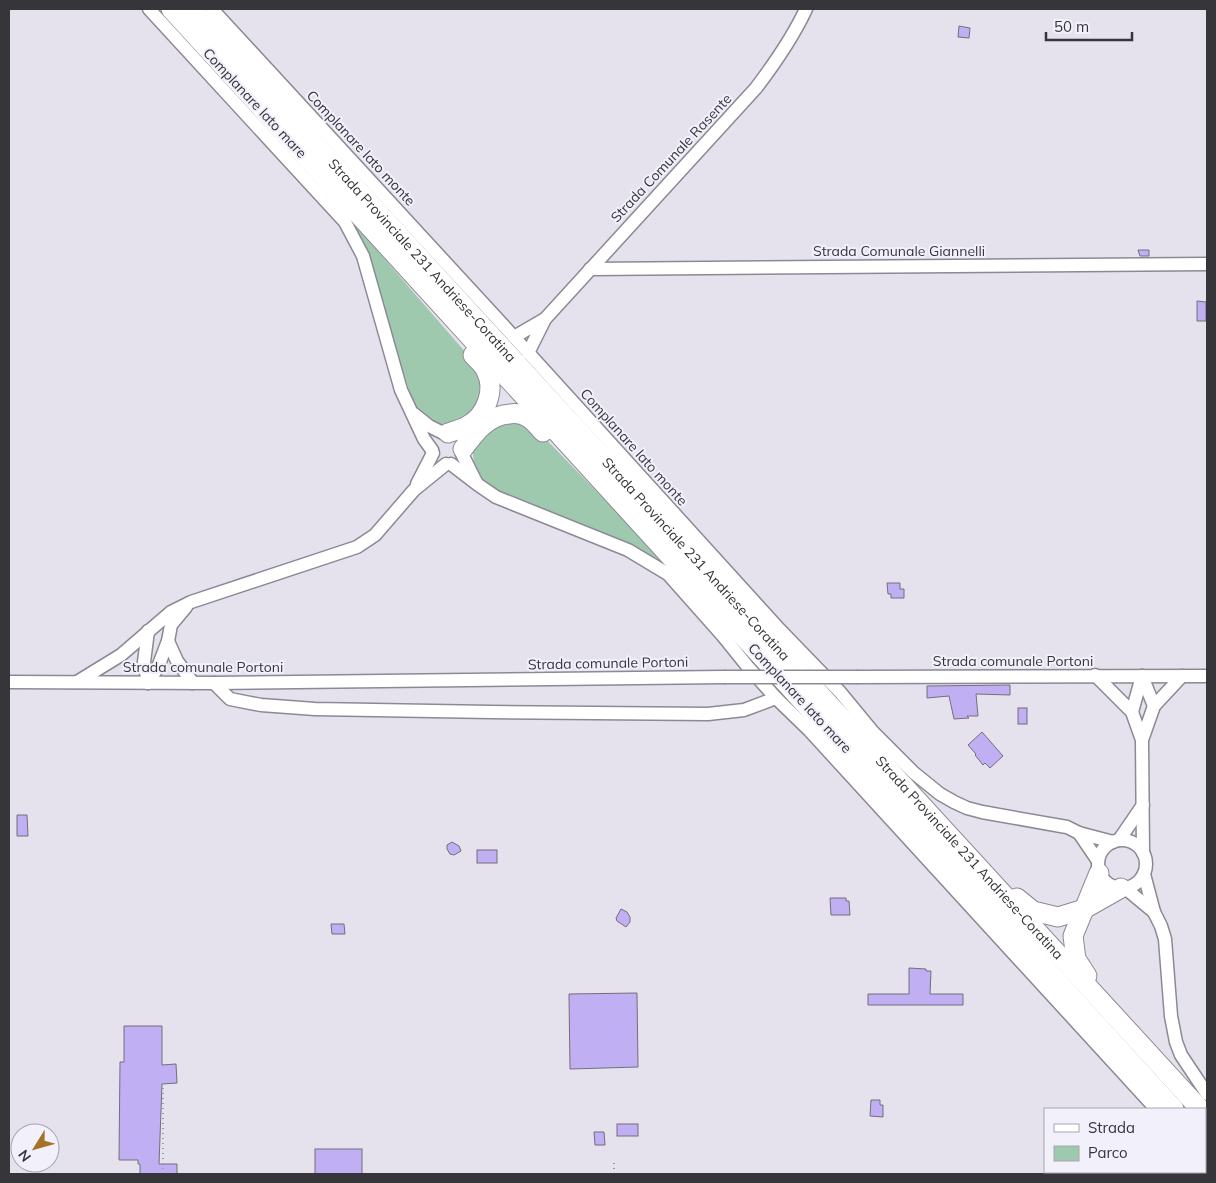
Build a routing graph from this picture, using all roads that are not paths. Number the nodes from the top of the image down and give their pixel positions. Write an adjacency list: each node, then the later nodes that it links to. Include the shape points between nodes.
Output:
1 (149, 9): 12 (street, Complanare lato mare, via 345,222 363,256 401,390)
2 (171, 9): 8 (highway, Strada Provinciale 231 Andriese-Coratina)
3 (192, 9): 37 (highway, Strada Provinciale 231 Andriese-Coratina)
4 (212, 9): 10 (street, Complanare lato monte)
5 (806, 9): 7 (street, Strada Comunale Rasente, via 775,63 756,88)
6 (1207, 264): 7 (street, Strada Comunale Giannelli)
7 (590, 269): 9 (street, Strada Comunale Rasente)
8 (422, 284): 13 (highway, via 433,310 486,370 491,388 488,403 479,417 467,426); 19 (highway, Strada Provinciale 231 Andriese-Coratina)
9 (545, 319): 10 (street); 11 (street)
10 (514, 337): 11 (street, Complanare lato monte)
11 (528, 353): 38 (street, Complanare lato monte, via 874,732 926,783 968,808 1067,827)
12 (412, 412): 13 (street, Complanare lato mare, via 429,426); 14 (street, Complanare lato mare)
13 (446, 433): 14 (street, via 436,438); 15 (street, via 457,436)
14 (433, 451): 16 (street, via 438,460); 18 (street)
15 (463, 451): 16 (street, via 460,458); 17 (street); 19 (highway, via 486,422 502,414 517,413 529,418 588,479)
16 (448, 464): 17 (street, Complanare lato mare); 18 (street)
17 (476, 484): 32 (street, Complanare lato mare, via 496,496 628,550 660,568)
18 (414, 490): 20 (street, via 375,535 357,547)
19 (615, 495): 49 (highway, Strada Provinciale 231 Andriese-Coratina)
20 (190, 602): 21 (street, via 171,612); 22 (street, via 170,625)
21 (148, 631): 28 (street, via 121,655); 29 (street, via 144,662)
22 (168, 641): 29 (street); 30 (street)
23 (1095, 676): 24 (street, Strada comunale Portoni); 31 (street, Strada comunale Portoni, bridge); 34 (street)
24 (1142, 676): 25 (street, Strada comunale Portoni); 33 (street); 34 (street)
25 (1182, 676): 26 (street, Strada comunale Portoni); 33 (street)
26 (1207, 676)
27 (9, 682): 28 (street, Strada comunale Portoni)
28 (77, 682): 29 (street, Strada comunale Portoni)
29 (148, 682): 30 (street, Strada comunale Portoni)
30 (192, 683): 31 (street, Strada comunale Portoni)
31 (214, 683): 32 (street, via 230,698 315,709 708,714 744,710)
32 (776, 698): 48 (street, Complanare lato mare, via 809,730)
33 (1154, 706): 35 (street)
34 (1132, 712): 35 (street)
35 (1142, 740): 36 (street)
36 (1143, 805): 39 (street); 40 (street)
37 (937, 823): 44 (highway, via 980,859 1033,911 1058,918); 46 (highway, Strada Provinciale 231 Andriese-Coratina)
38 (1079, 833): 39 (street, Complanare lato monte); 41 (street)
39 (1116, 841): 40 (street, via 1135,844); 41 (street, via 1103,849)
40 (1143, 853): 42 (street, via 1146,863)
41 (1099, 867): 43 (street, via 1108,884); 44 (highway)
42 (1144, 874): 43 (street, via 1136,883); 45 (street)
43 (1123, 888): 44 (highway); 45 (street)
44 (1084, 909): 46 (highway, via 1073,936 1076,960 1121,1013)
45 (1154, 912): 47 (street, via 1165,940 1176,1042)
46 (1161, 1068): 50 (highway, Strada Provinciale 231 Andriese-Coratina)
47 (1207, 1094)
48 (1155, 1108)
49 (1173, 1108)
50 (1199, 1108)

